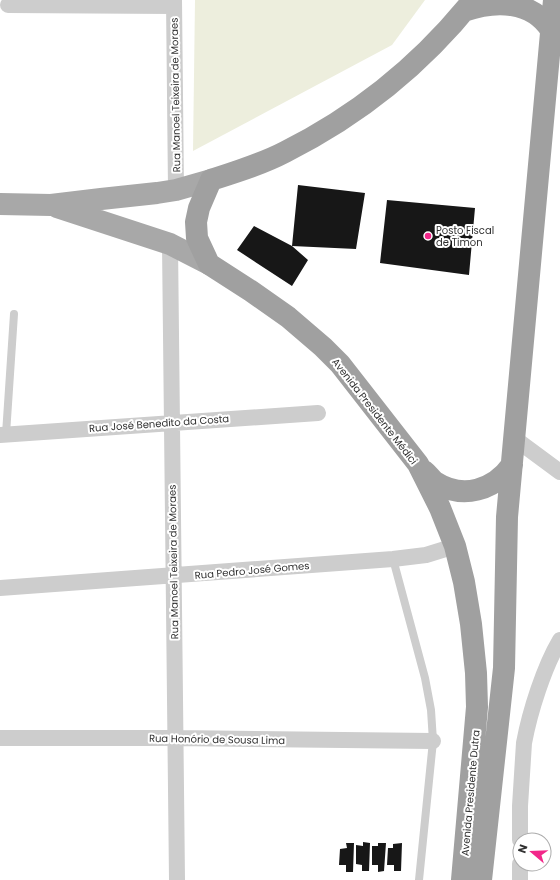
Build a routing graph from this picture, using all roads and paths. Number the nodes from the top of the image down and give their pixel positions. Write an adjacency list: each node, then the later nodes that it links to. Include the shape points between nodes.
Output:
1 (554, 0): 5 (highway, Avenida Presidente Dutra)
2 (174, 3): 3 (street); 7 (street, Rua Manoel Teixeira de Moraes)
3 (8, 5)
4 (468, 6): 5 (highway, via 514,3 540,15); 6 (highway, Avenida Presidente Médici, via 424,55 366,105 284,153)
5 (551, 30): 16 (highway, Avenida Presidente Dutra)
6 (211, 180): 7 (main road, Avenida Presidente Médici); 11 (highway, via 196,222 197,238)
7 (176, 190): 9 (main road, Avenida Presidente Médici)
8 (0, 204): 9 (main road, Avenida Presidente Médici)
9 (50, 205): 10 (main road, Avenida Presidente Médici)
10 (170, 244): 11 (main road, Avenida Presidente Médici); 14 (street, Rua Manoel Teixeira de Moraes)
11 (209, 264): 17 (highway, Avenida Presidente Médici, via 288,317 323,346 356,383)
12 (14, 314): 15 (lane)
13 (318, 413): 14 (street, Rua José Benedito da Costa)
14 (172, 422): 15 (street, Rua José Benedito da Costa); 22 (street, Rua Manoel Teixeira de Moraes)
15 (3, 435)
16 (514, 438): 18 (highway, Avenida Presidente Dutra); 19 (street)
17 (418, 464): 18 (highway, via 434,481 453,490 462,491 490,485 504,475); 20 (highway, Avenida Presidente Médici)
18 (512, 464): 33 (highway, Avenida Presidente Dutra, via 507,517 505,644)
19 (560, 472)
20 (455, 546): 21 (street, Rua Pedro José Gomes, via 426,555); 25 (highway, Avenida Presidente Médici, via 472,624)
21 (393, 559): 22 (street, Rua Pedro José Gomes); 28 (lane, via 425,678)
22 (174, 576): 23 (street, Rua Pedro José Gomes); 27 (street, Rua Manoel Teixeira de Moraes)
23 (0, 588)
24 (560, 640): 29 (street, via 542,680 524,742)
25 (477, 707): 32 (highway, Avenida Presidente Dutra)
26 (0, 738): 27 (street, Rua Honório de Sousa Lima)
27 (175, 738): 28 (street, Rua Honório de Sousa Lima); 30 (street, Rua Manoel Teixeira de Moraes)
28 (433, 741): 31 (lane)
29 (520, 832)
30 (177, 880)
31 (419, 880)
32 (462, 880)
33 (481, 880)

